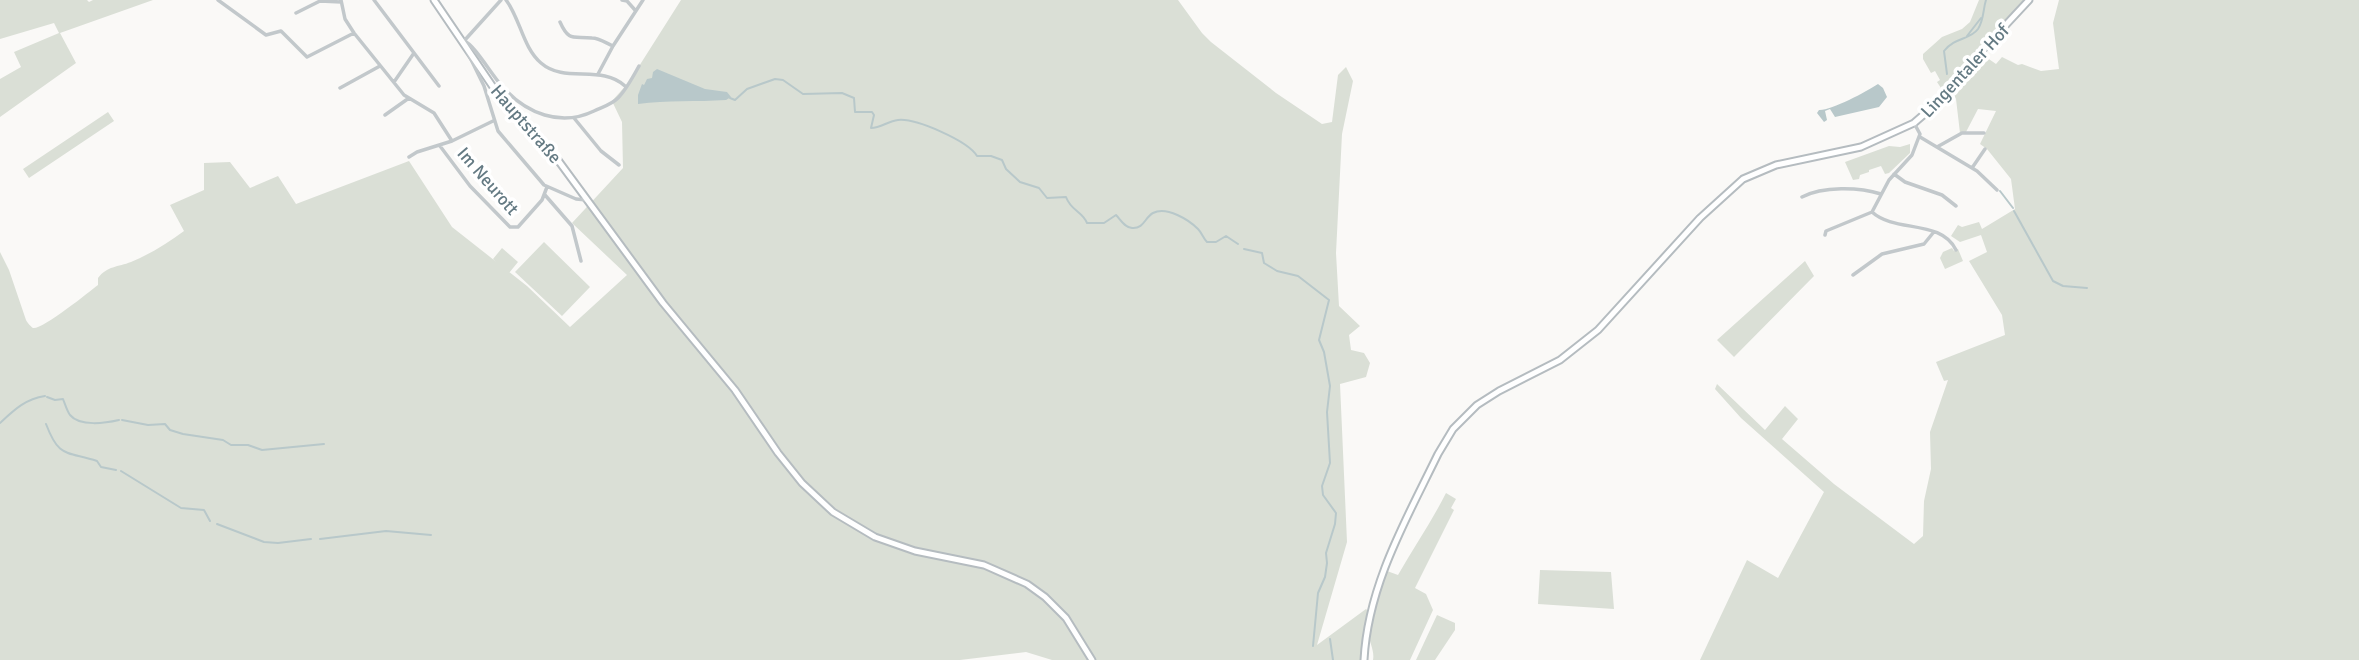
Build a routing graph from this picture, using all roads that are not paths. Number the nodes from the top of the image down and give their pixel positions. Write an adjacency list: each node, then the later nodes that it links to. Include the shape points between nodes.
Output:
1 (218, 0): 12 (street, via 268,36 281,31 307,57)
2 (374, 0): 15 (street)
3 (434, 0): 13 (main road, Hauptstraße)
4 (503, 0): 13 (street); 18 (street, via 543,65 562,73)
5 (622, 0): 9 (street)
6 (643, 0): 9 (street)
7 (2029, 0): 27 (main road, Lingentaler Hof, via 1951,91)
8 (341, 1): 10 (street, via 320,1); 12 (street)
9 (635, 10): 14 (street)
10 (296, 13)
11 (560, 22): 14 (street, via 570,37 594,38)
12 (354, 33): 16 (street)
13 (464, 41): 25 (street, via 519,101 542,115); 26 (street); 43 (main road, Hauptstraße, via 508,109 552,152)
14 (613, 46): 18 (street)
15 (414, 53): 19 (street); 20 (street)
16 (380, 66): 19 (street); 22 (street)
17 (639, 66): 21 (street)
18 (598, 74): 21 (street)
19 (394, 82): 23 (street)
20 (439, 86)
21 (625, 86): 25 (street, via 612,102)
22 (340, 88)
23 (409, 99): 24 (street); 30 (street, via 434,113)
24 (385, 115)
25 (574, 118): 35 (street, via 606,156)
26 (494, 120): 30 (street, Im Neurott); 38 (street, via 498,131)
27 (1914, 123): 29 (street); 52 (main road, Lingentaler Hof, via 1872,143 1776,165 1743,179 1700,218 1598,330 1560,360 1490,396 1462,418 1440,449 1380,579 1369,613)
28 (1984, 132): 32 (street, via 1962,133)
29 (1920, 137): 32 (street); 37 (street, via 1912,155)
30 (452, 141): 31 (street, Im Neurott)
31 (440, 146): 34 (street, Im Neurott); 41 (street, Im Neurott, via 510,228 518,227)
32 (1937, 147): 36 (street)
33 (1985, 149): 36 (street)
34 (409, 158)
35 (619, 164)
36 (1972, 168): 39 (street)
37 (1894, 174): 40 (street); 44 (street)
38 (547, 187): 41 (street, Im Neurott); 43 (street)
39 (1997, 190)
40 (1881, 194): 42 (street, via 1847,190); 45 (street)
41 (545, 195): 49 (street, Im Neurott, via 572,226)
42 (1802, 197)
43 (589, 201): 51 (main road, Hauptstraße, via 816,497 845,520 887,542 985,565 1027,584 1066,618)
44 (1956, 206)
45 (1872, 212): 46 (street, via 1889,222); 47 (street)
46 (1933, 233): 48 (street, via 1949,240); 50 (street, via 1924,244 1880,255)
47 (1825, 234)
48 (1956, 250)
49 (581, 261)
50 (1853, 275)
51 (1092, 660)
52 (1364, 660)

